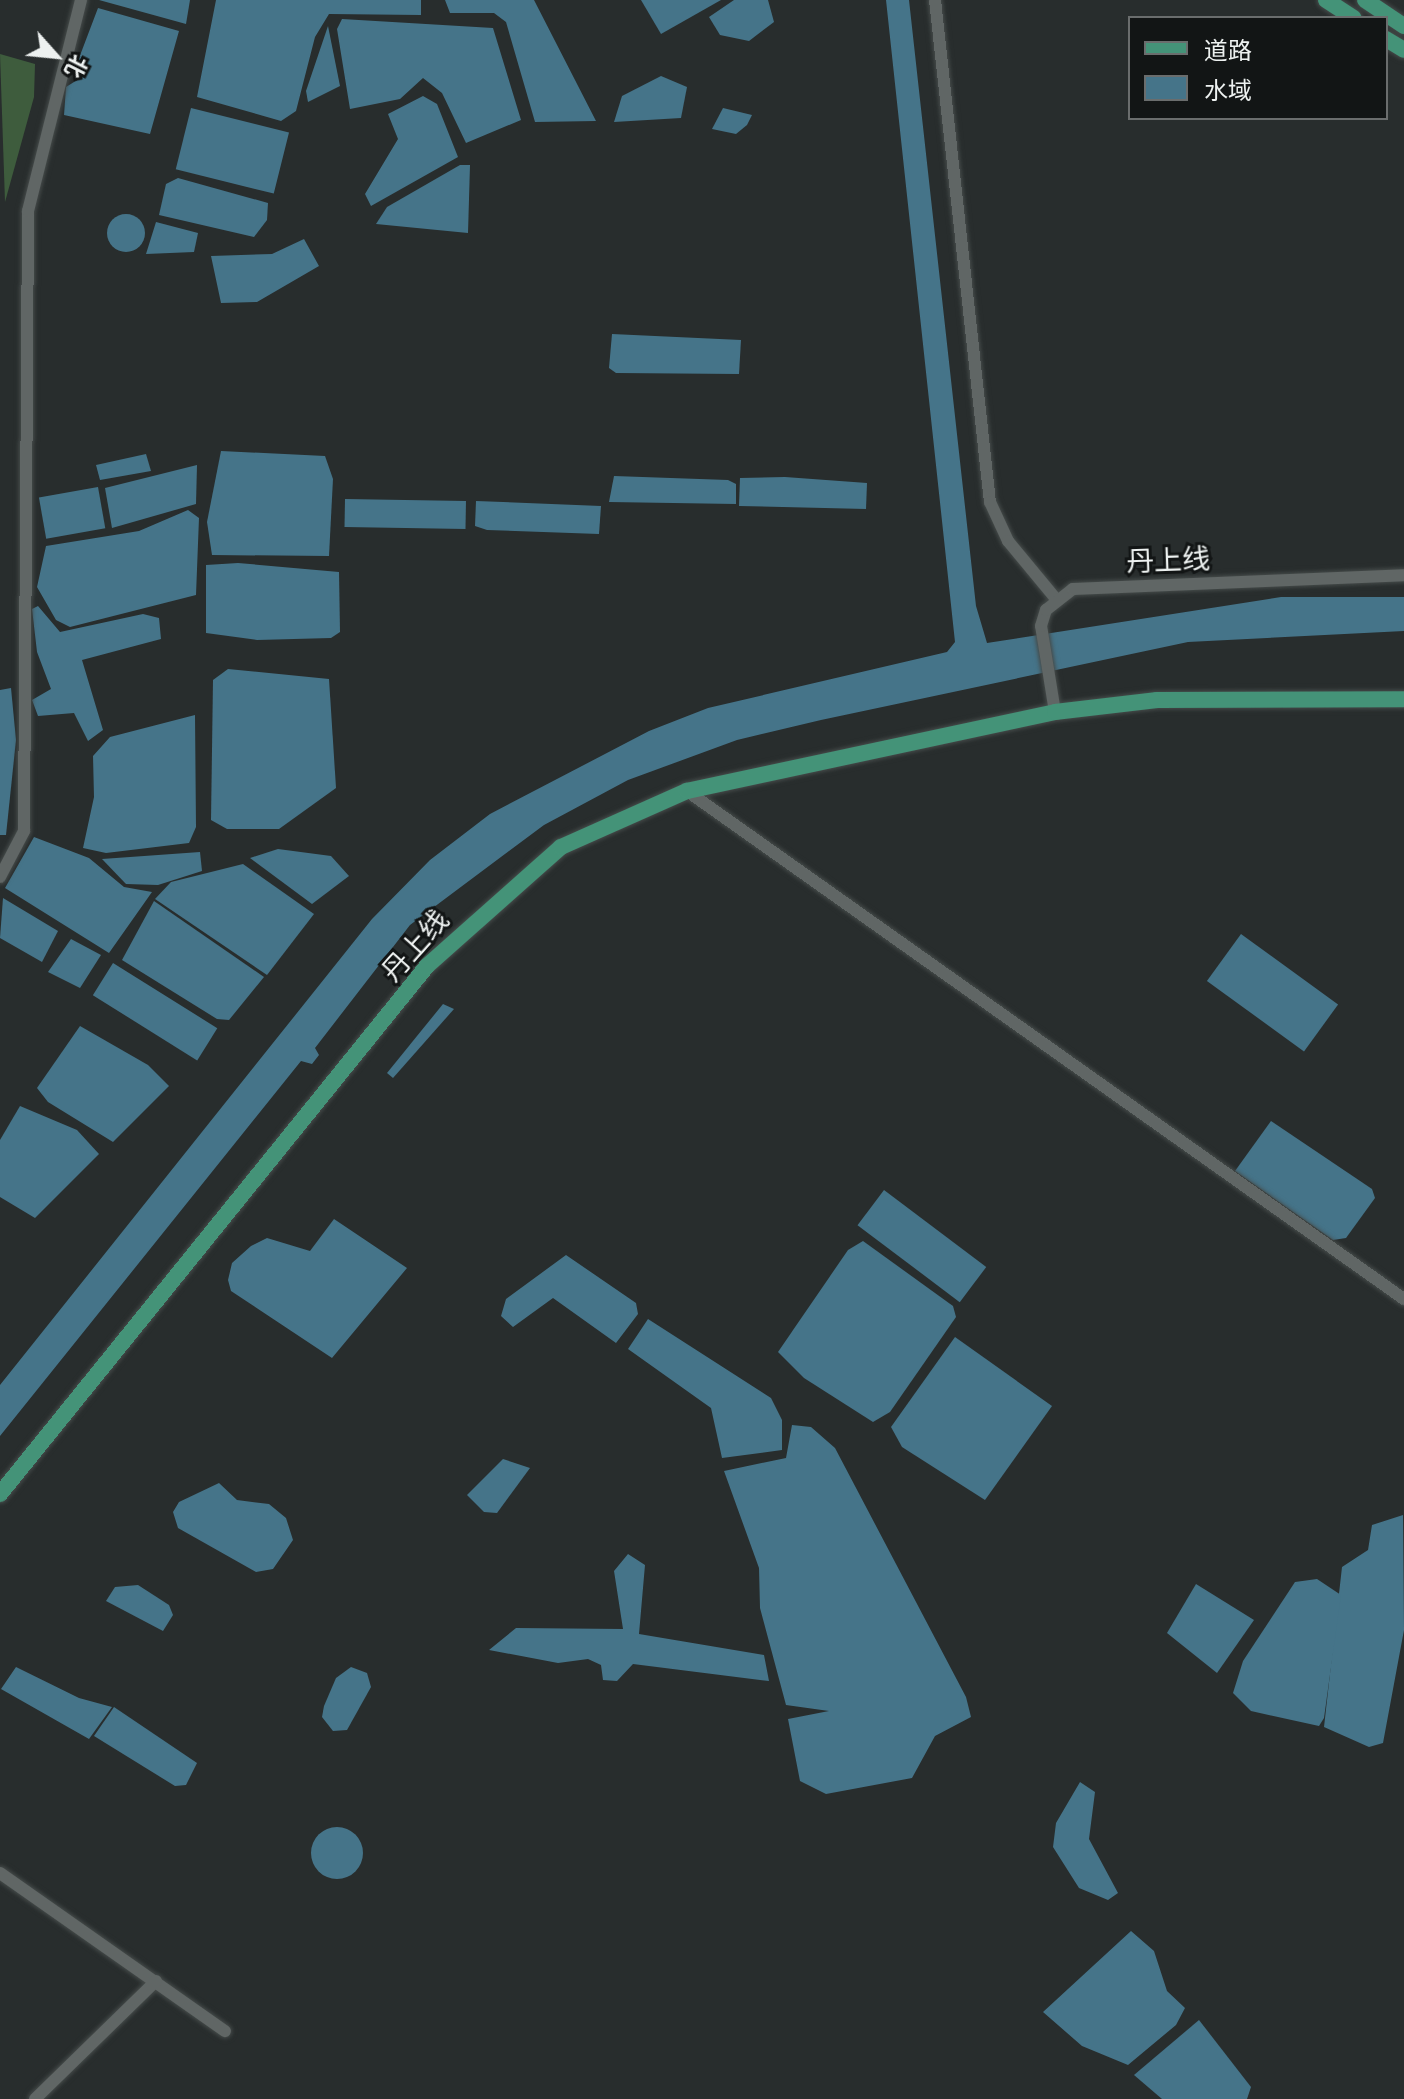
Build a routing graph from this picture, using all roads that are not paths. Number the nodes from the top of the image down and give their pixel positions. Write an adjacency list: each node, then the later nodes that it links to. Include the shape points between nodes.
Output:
1 (81, 0): 12 (street, via 28,211 24,831)
2 (935, 0): 8 (street, via 990,502 1008,541)
3 (1326, 0): 5 (main road)
4 (1365, 0): 6 (main road)
5 (1351, 16)
6 (1404, 26)
7 (1404, 575): 8 (street, 丹上线, via 1073,589)
8 (1056, 599): 10 (street, via 1041,631)
9 (1404, 699): 10 (main road, 丹上线, via 1157,700)
10 (1055, 712): 11 (main road, 丹上线)
11 (687, 791): 13 (street); 14 (main road, 丹上线, via 561,847 454,936)
12 (0, 877)
13 (1404, 1299)
14 (0, 1494)
15 (0, 1873): 16 (street)
16 (156, 1981): 17 (street); 18 (street)
17 (225, 2031)
18 (35, 2099)

